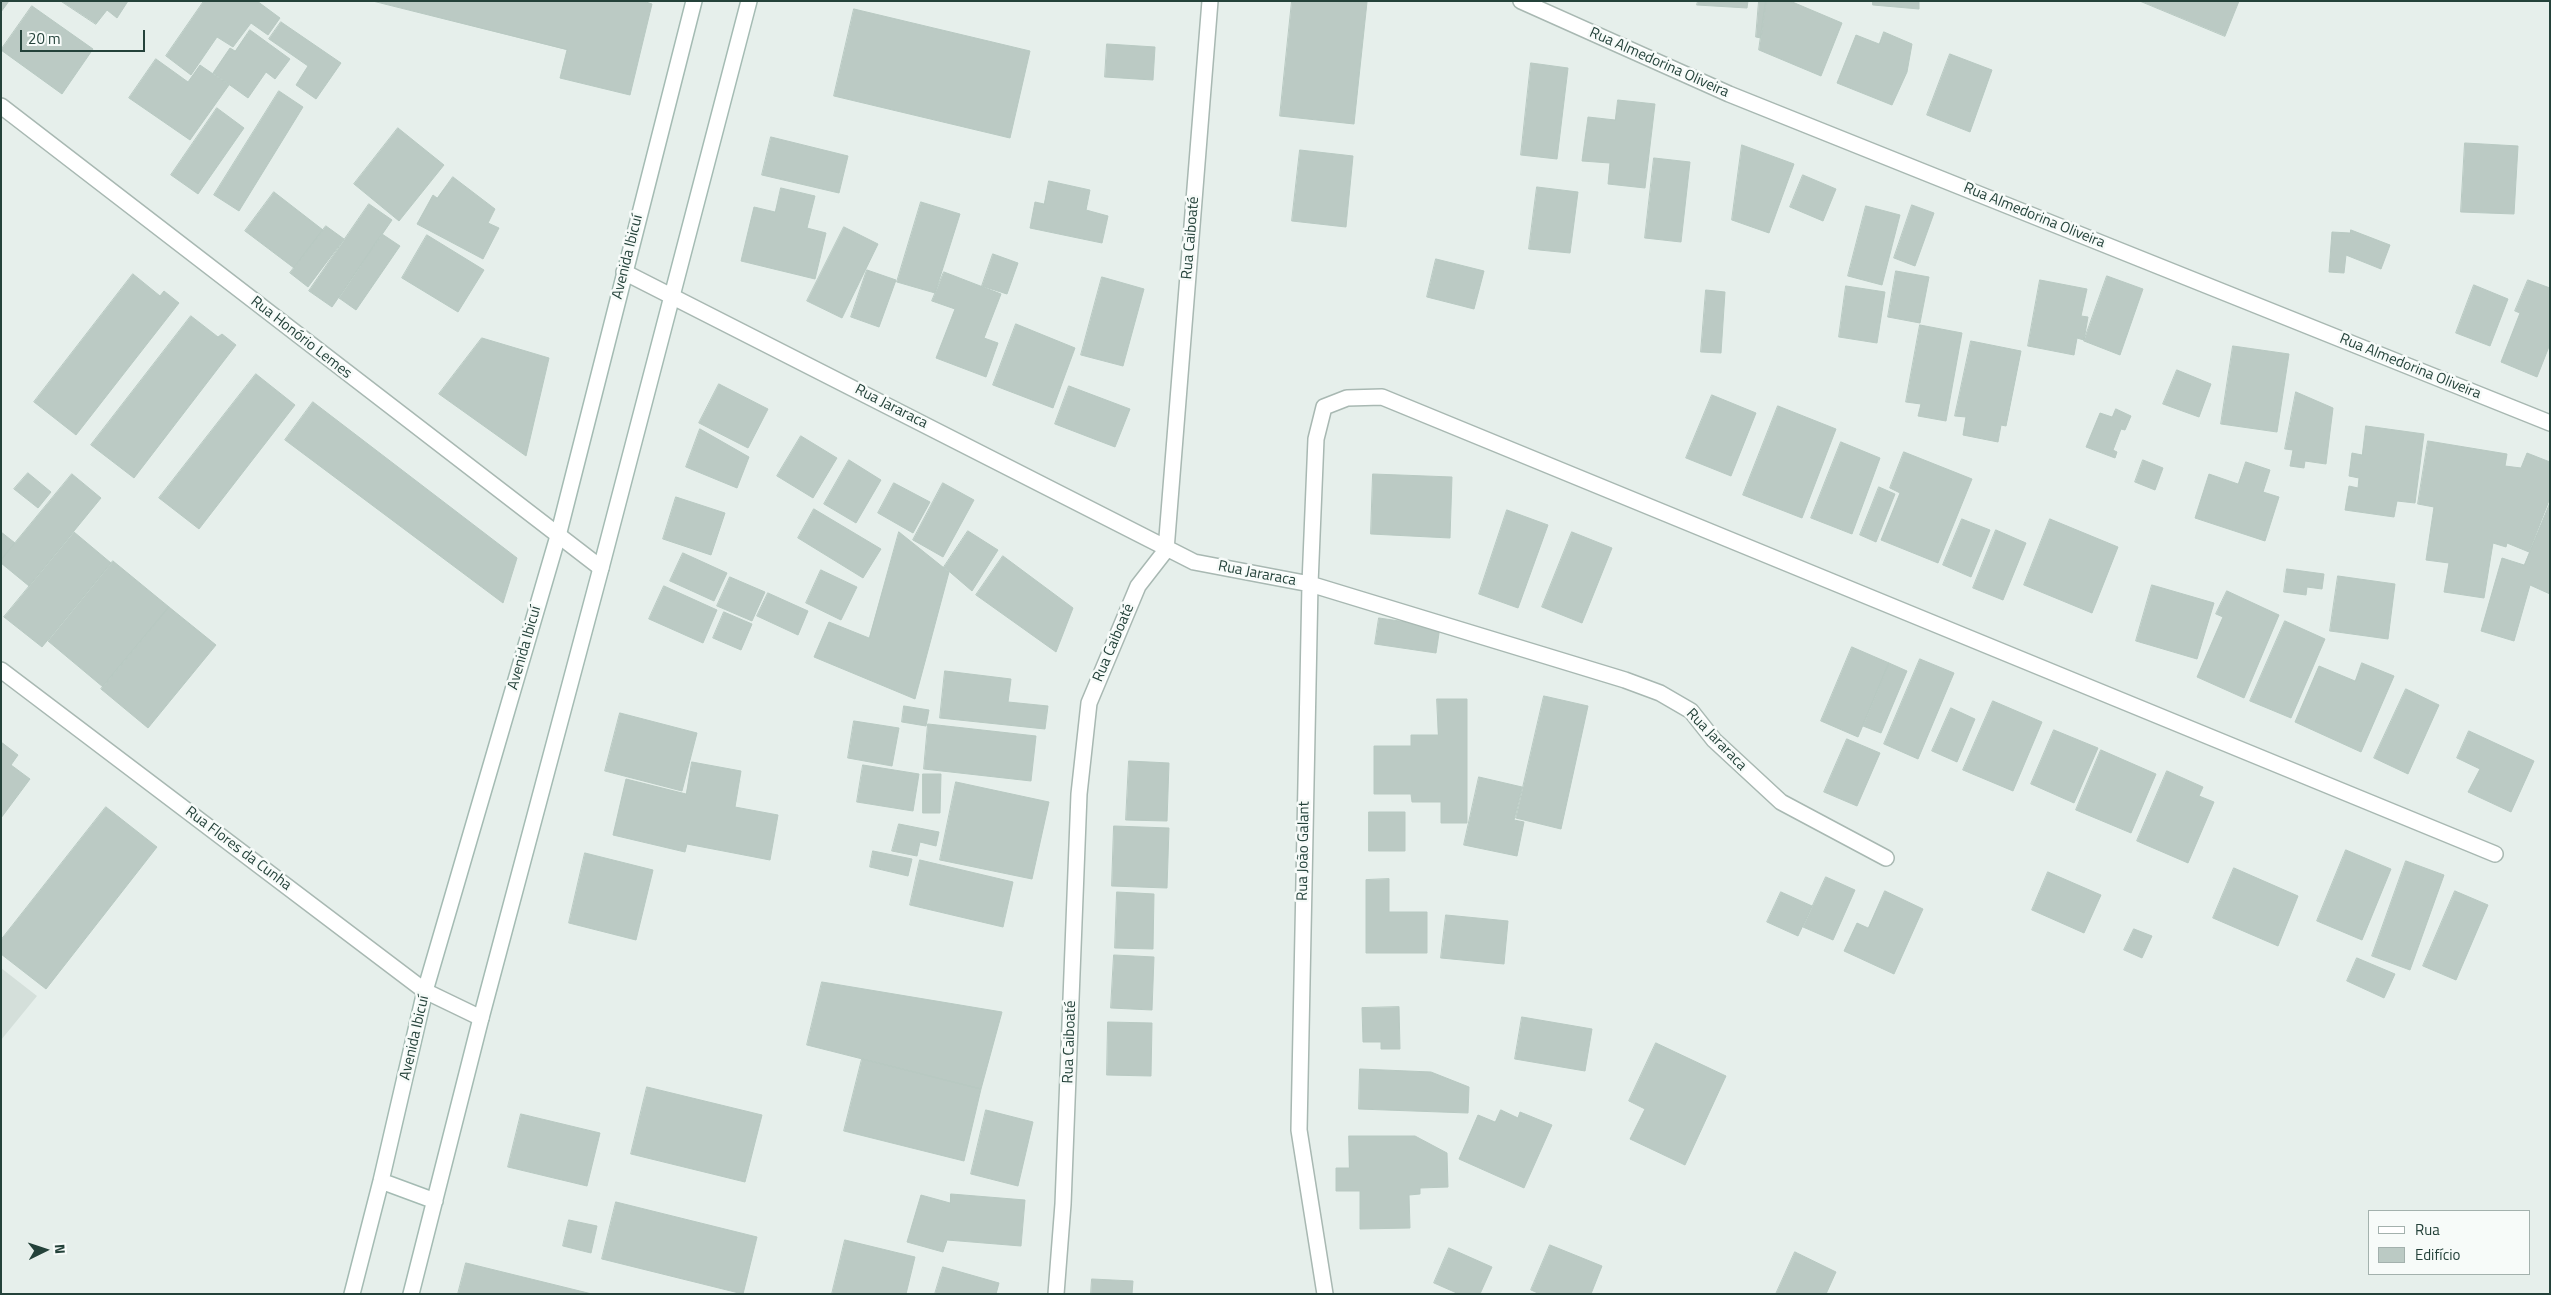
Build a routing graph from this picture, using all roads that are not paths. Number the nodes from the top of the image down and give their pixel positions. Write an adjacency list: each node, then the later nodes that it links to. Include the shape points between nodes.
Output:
1 (694, 1): 6 (street, Avenida Ibicuí)
2 (749, 1): 7 (street)
3 (1210, 1): 10 (street, Rua Caiboaté)
4 (1521, 1): 8 (street, Rua Almedorina Oliveira, via 1728,94)
5 (1, 106): 9 (street, Rua Honório Lemes)
6 (624, 272): 7 (street, Rua Jararaca); 9 (street, Avenida Ibicuí)
7 (671, 295): 10 (street, Rua Jararaca); 11 (street)
8 (2550, 423)
9 (558, 536): 11 (street, Rua Honório Lemes); 16 (street, Avenida Ibicuí)
10 (1166, 550): 12 (street, Rua Jararaca, via 1194,562); 22 (street, Rua Caiboaté, via 1138,586 1089,703 1079,794 1063,1204)
11 (601, 568): 17 (street)
12 (1310, 584): 14 (street, Rua João Galant, via 1316,439 1324,407 1347,398 1382,397); 15 (street, Rua Jararaca, via 1660,693 1691,711 1714,740 1782,802); 23 (street, Rua João Galant, via 1299,1130)
13 (1, 670): 16 (street, Rua Flores da Cunha)
14 (2495, 854)
15 (1886, 858)
16 (425, 991): 17 (street, Rua Flores da Cunha); 18 (street, Avenida Ibicuí)
17 (481, 1018): 19 (street)
18 (381, 1181): 19 (street); 20 (street, Avenida Ibicuí)
19 (435, 1201): 21 (street)
20 (352, 1294)
21 (411, 1294)
22 (1056, 1294)
23 (1325, 1294)

